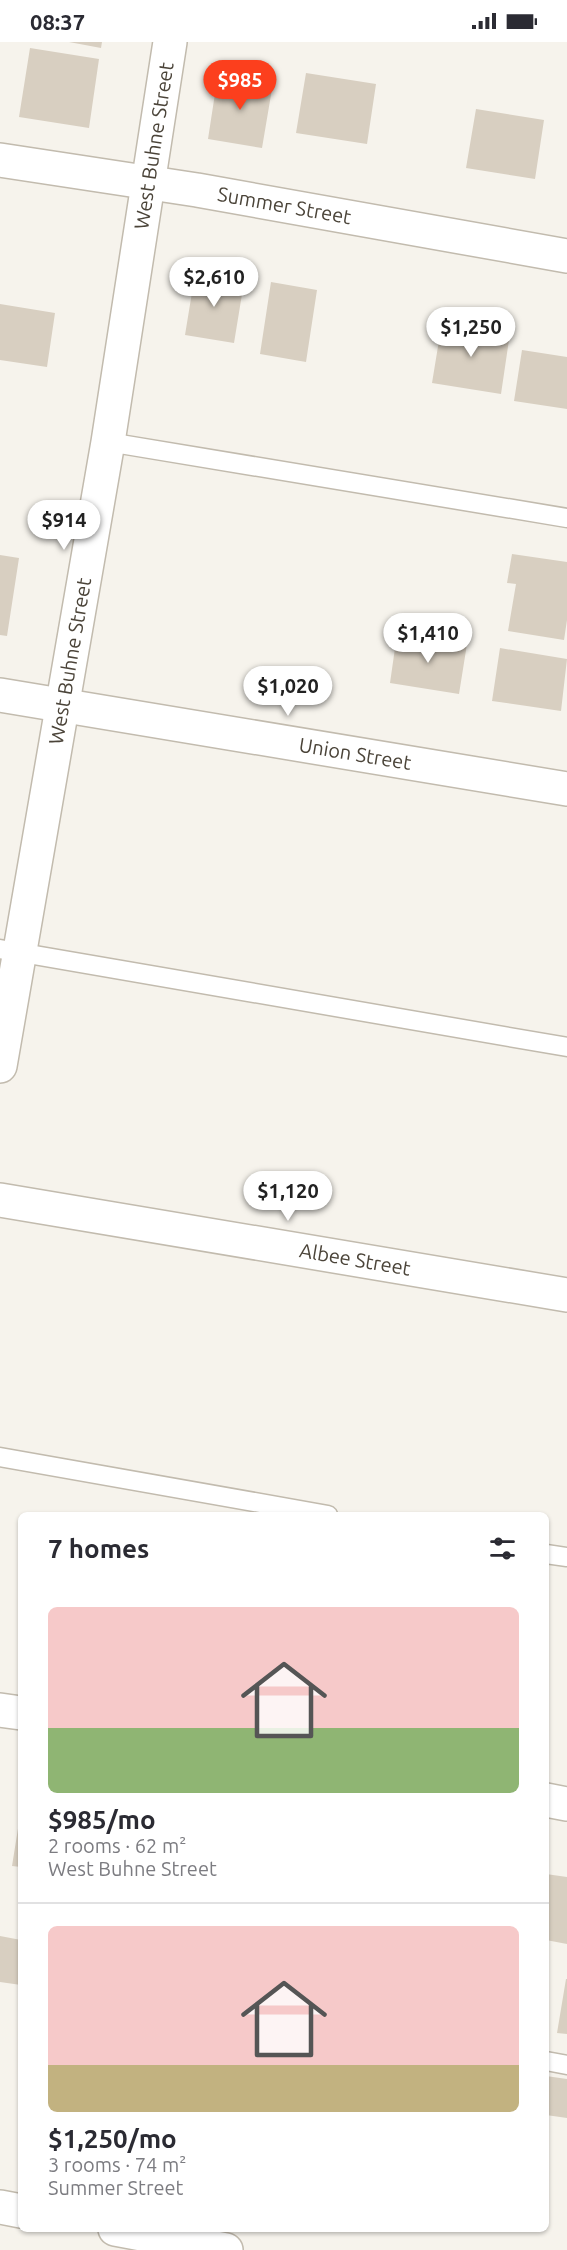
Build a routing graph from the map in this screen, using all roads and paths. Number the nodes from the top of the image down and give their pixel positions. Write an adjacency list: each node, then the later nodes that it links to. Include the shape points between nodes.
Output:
1 (170, 42): 3 (street, West Buhne Street)
2 (0, 160): 3 (street, Summer Street)
3 (147, 183): 4 (street, Summer Street); 5 (street, West Buhne Street)
4 (567, 256)
5 (108, 442): 6 (lane); 8 (street, West Buhne Street)
6 (567, 518)
7 (0, 695): 8 (street, Union Street)
8 (63, 705): 9 (street, Union Street); 10 (street, West Buhne Street)
9 (567, 789)
10 (11, 950): 11 (lane); 12 (street, West Buhne Street)
11 (567, 1047)
12 (0, 1066)
13 (0, 1200): 14 (street, Albee Street)
14 (567, 1294)
15 (0, 1457): 16 (lane)
16 (311, 1512)
17 (549, 1554): 18 (lane)
18 (567, 1557)
19 (0, 1710): 20 (street)
20 (18, 1713)
21 (549, 1801): 22 (street)
22 (567, 1804)
23 (549, 2062): 24 (lane)
24 (567, 2065)
25 (0, 2207): 26 (street)
26 (18, 2210)
27 (131, 2232): 28 (street)
28 (226, 2250)

